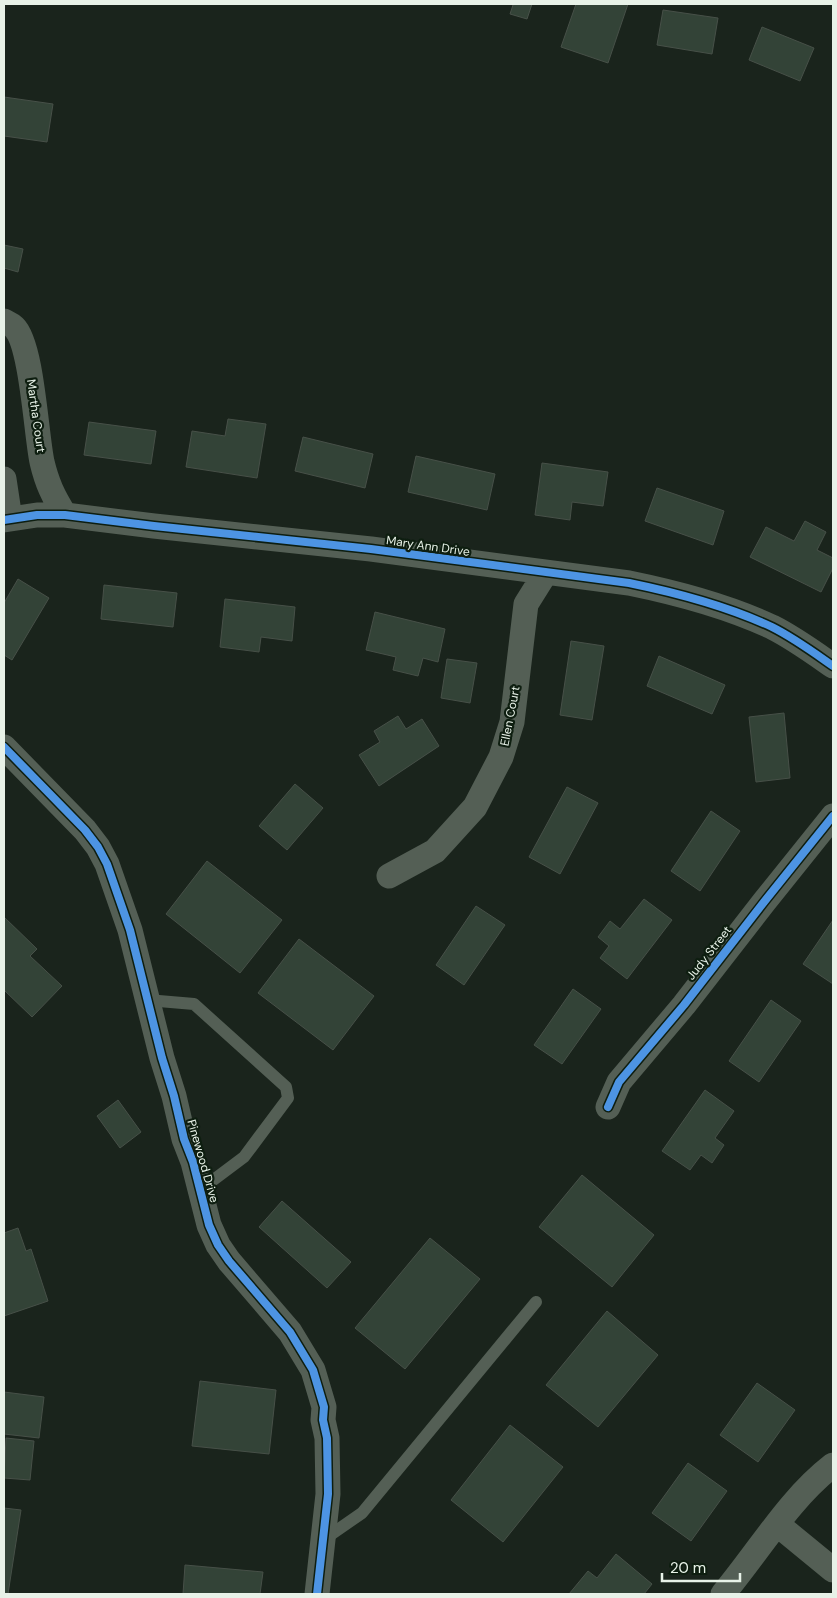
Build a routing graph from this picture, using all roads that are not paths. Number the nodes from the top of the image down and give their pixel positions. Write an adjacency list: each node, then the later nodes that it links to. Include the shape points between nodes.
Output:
1 (4, 321): 3 (street, Martha Court, via 14,327 22,340 30,370 42,461 50,490)
2 (4, 479): 4 (street)
3 (65, 515): 4 (street, Mary Ann Drive); 5 (street, Mary Ann Drive)
4 (7, 519)
5 (546, 572): 6 (street, Mary Ann Drive, via 629,583 702,601 771,627 800,642); 9 (street, Ellen Court, via 526,604 512,722 501,757 475,808 435,851)
6 (833, 666)
7 (4, 747): 10 (street, Pinewood Drive, via 98,847 130,930)
8 (833, 816): 11 (street, Judy Street, via 619,1082)
9 (389, 876)
10 (147, 1000): 12 (street, Pinewood Drive); 12 (lane, via 194,1004 286,1087 288,1098 244,1157)
11 (608, 1107)
12 (200, 1190): 16 (street, Pinewood Drive, via 218,1245 290,1332 313,1370 324,1407 327,1438 328,1494)
13 (536, 1302): 16 (lane, via 362,1513)
14 (833, 1465): 15 (street)
15 (778, 1524): 17 (street); 19 (street)
16 (323, 1540): 18 (street, Pinewood Drive)
17 (833, 1570)
18 (317, 1594)
19 (724, 1594)

